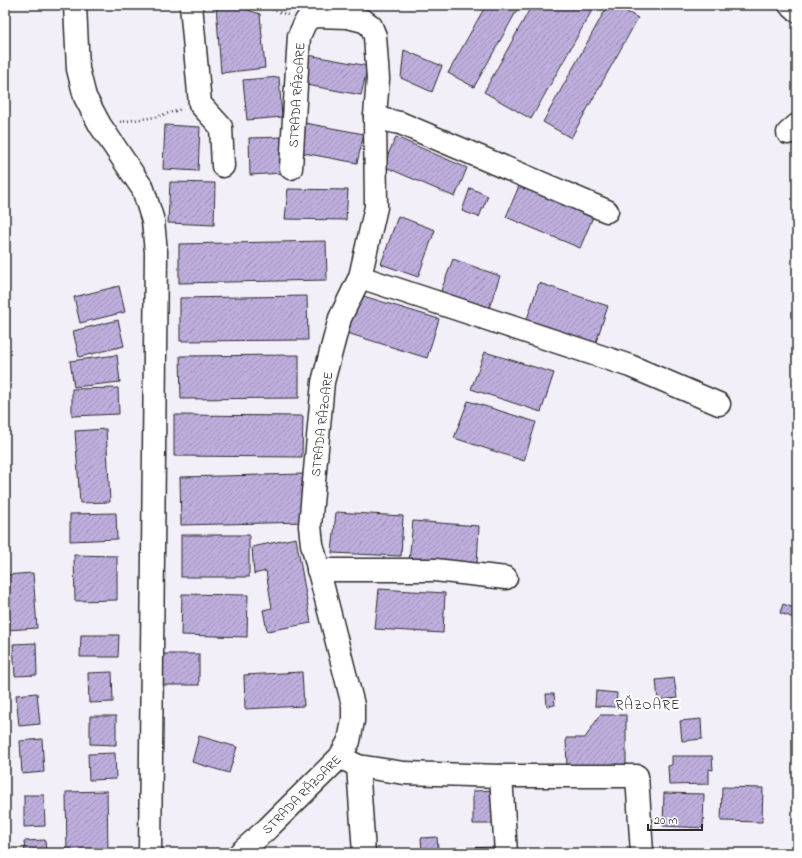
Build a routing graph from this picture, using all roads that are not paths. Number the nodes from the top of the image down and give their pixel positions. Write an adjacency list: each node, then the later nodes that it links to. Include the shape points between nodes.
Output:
1 (75, 5): 15 (street, via 78,69 85,96 100,124 143,189 153,221 156,252)
2 (191, 5): 6 (street, via 200,104 221,127)
3 (790, 5): 4 (street)
4 (797, 11)
5 (375, 116): 7 (street, STRADA RĂZOARE, via 378,80 375,36 371,26 364,21 348,17 314,16 306,21 299,36); 8 (street, via 400,123); 9 (street, STRADA RĂZOARE, via 376,207)
6 (223, 166)
7 (291, 168)
8 (607, 211)
9 (360, 276): 10 (street, via 630,366); 11 (street, STRADA RĂZOARE, via 340,318 323,382 310,526)
10 (719, 404)
11 (318, 570): 12 (street, via 435,570); 13 (street, STRADA RĂZOARE, via 353,705)
12 (506, 578)
13 (349, 762): 14 (street, via 404,773); 16 (street, STRADA RĂZOARE); 17 (street)
14 (501, 776): 18 (street); 19 (street, via 637,776)
15 (150, 853)
16 (240, 853)
17 (364, 853)
18 (506, 853)
19 (642, 853)

